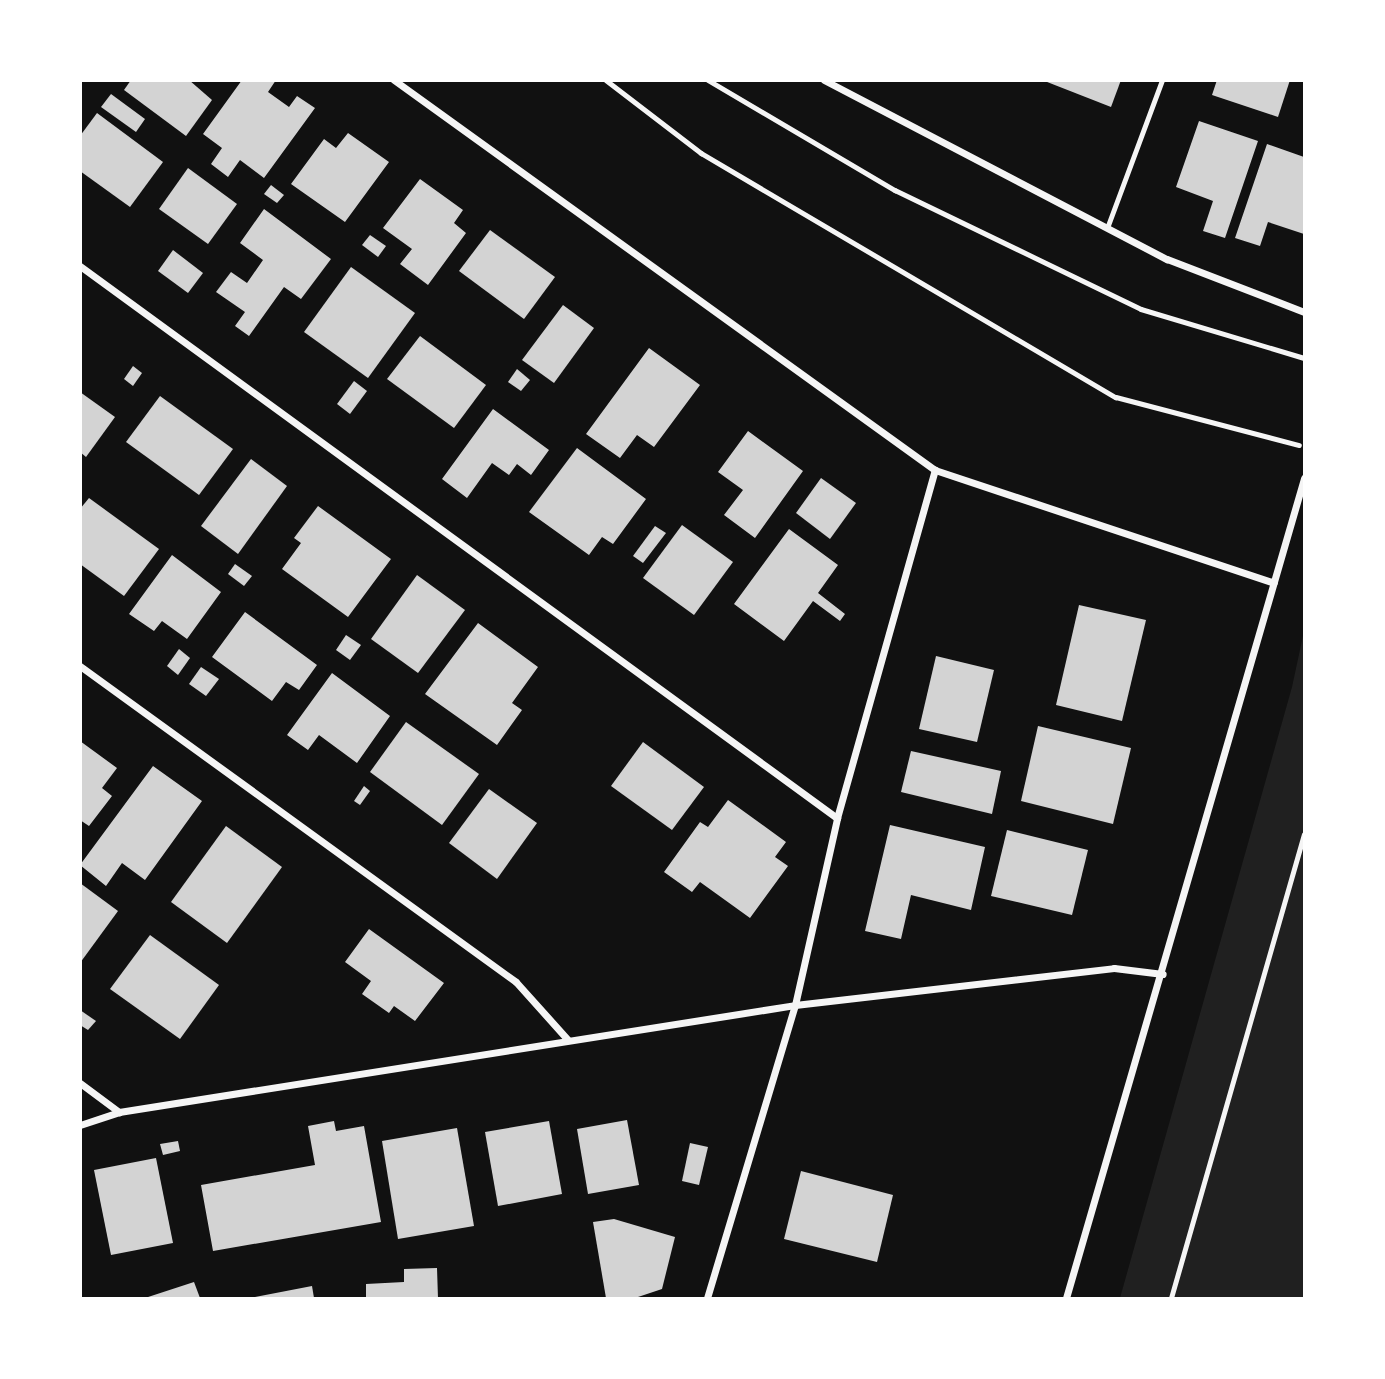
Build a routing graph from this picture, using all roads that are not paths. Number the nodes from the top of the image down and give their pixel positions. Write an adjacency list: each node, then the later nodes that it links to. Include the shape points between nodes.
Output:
1 (394, 80): 7 (street)
2 (824, 80): 4 (street)
3 (1162, 80): 4 (lane)
4 (1107, 228): 6 (street, via 1167,259)
5 (80, 266): 11 (street)
6 (1304, 312)
7 (935, 470): 9 (street); 11 (street)
8 (1304, 478): 9 (street)
9 (1274, 583): 12 (street)
10 (80, 666): 14 (street, via 516,982)
11 (837, 818): 13 (street)
12 (1163, 974): 13 (street, via 1114,968); 19 (street)
13 (795, 1005): 14 (street); 18 (street)
14 (568, 1040): 16 (street)
15 (80, 1083): 16 (street)
16 (119, 1112): 17 (street)
17 (80, 1125)
18 (707, 1298)
19 (1066, 1298)

